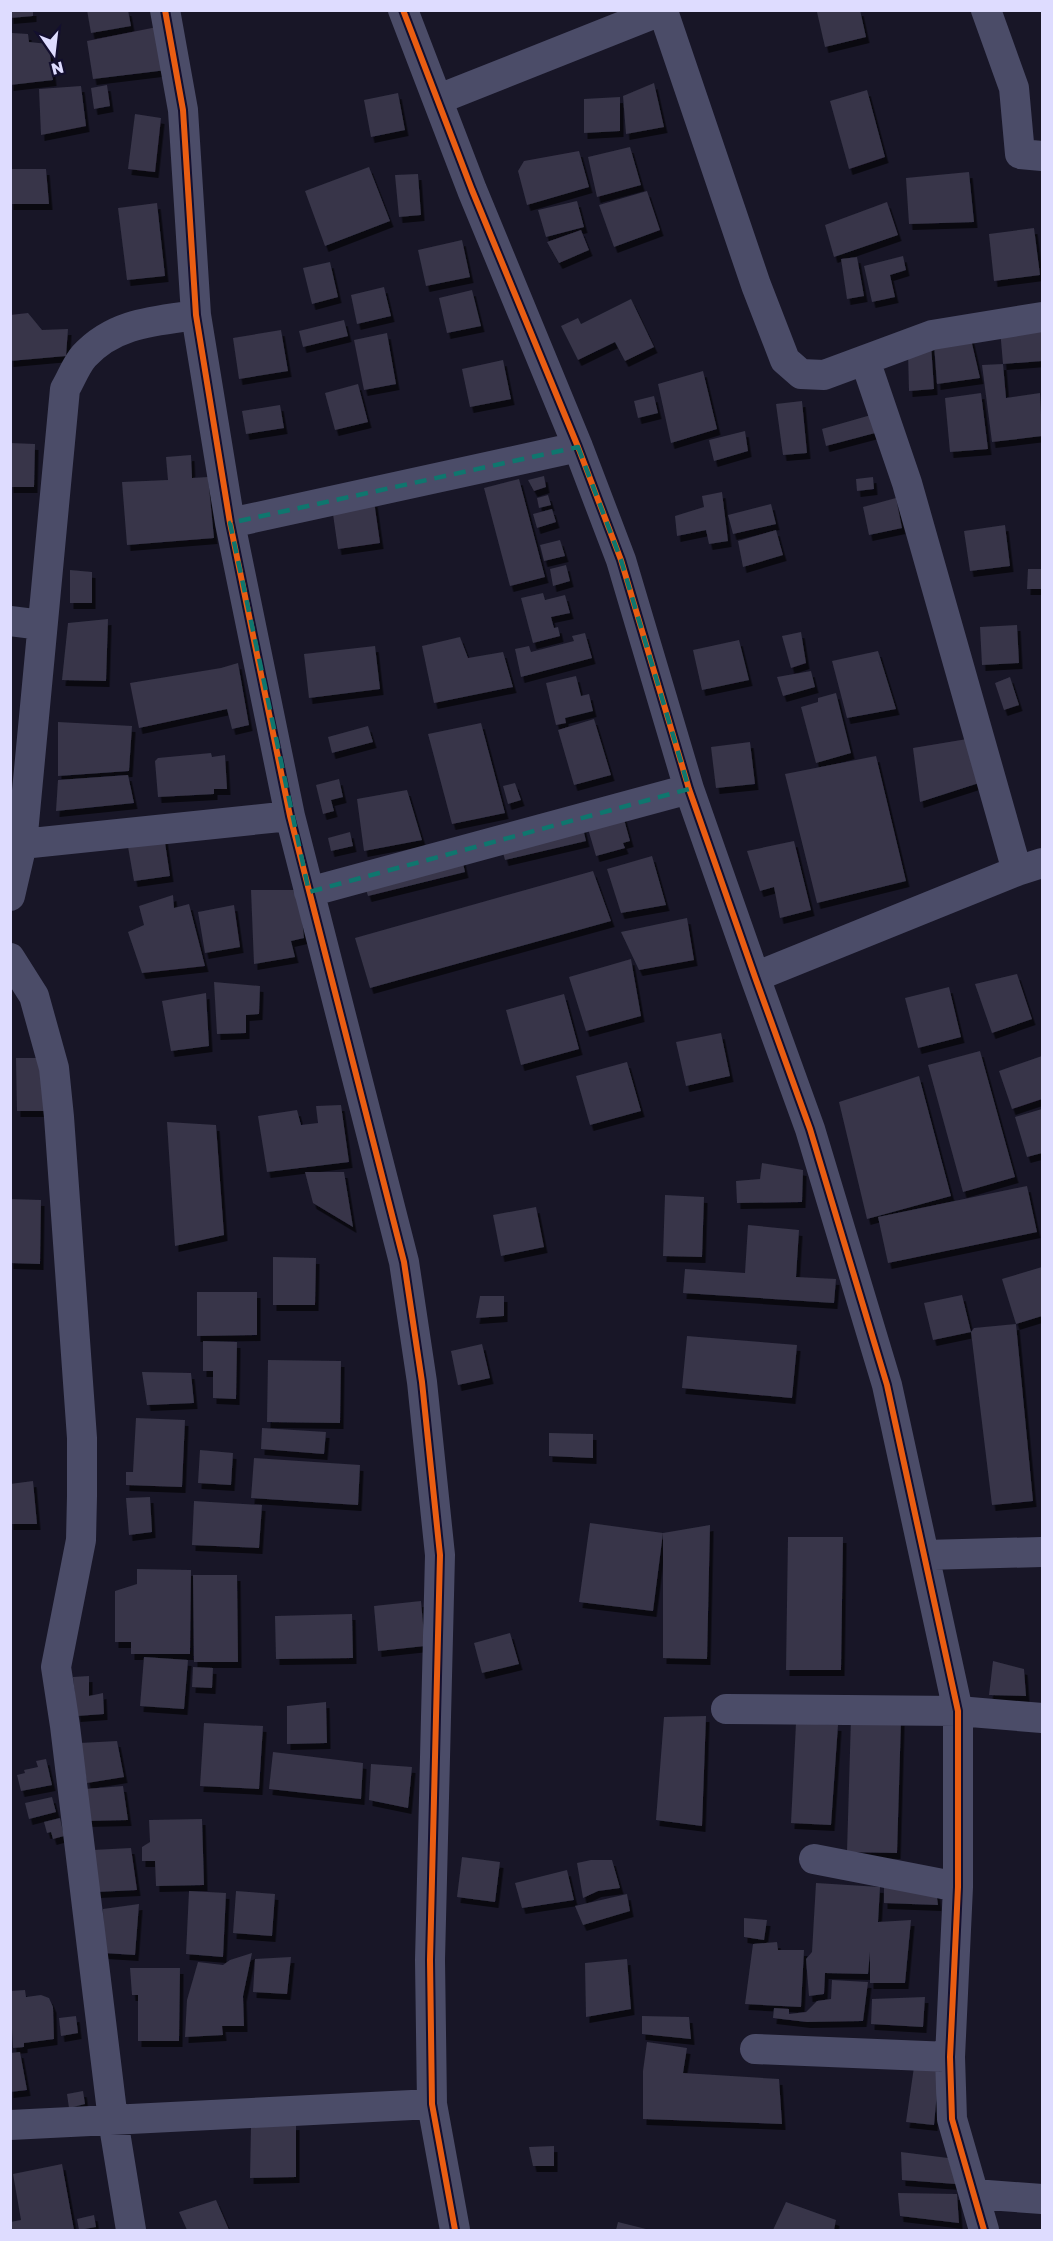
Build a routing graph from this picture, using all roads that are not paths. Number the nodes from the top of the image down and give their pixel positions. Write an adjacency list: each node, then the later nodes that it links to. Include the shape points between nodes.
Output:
1 (165, 10): 7 (street, via 183,110)
2 (403, 10): 5 (street)
3 (986, 10): 6 (street, via 1014,88 1020,154)
4 (663, 11): 5 (street); 9 (street, via 785,360 801,374 825,375)
5 (439, 99): 10 (street, via 472,190)
6 (1042, 156)
7 (196, 315): 11 (street); 13 (street, via 140,323 105,337 82,358 65,389)
8 (1042, 317): 9 (street, via 932,335)
9 (865, 360): 17 (street)
10 (579, 447): 11 (street); 14 (street, via 621,561)
11 (230, 523): 15 (street)
12 (10, 621): 13 (street)
13 (42, 625): 16 (street)
14 (689, 789): 18 (street); 21 (street)
15 (290, 816): 16 (street); 18 (street)
16 (22, 844): 19 (street)
17 (1030, 867): 21 (street)
18 (309, 892): 31 (street, via 404,1262 422,1382 440,1555 430,1960)
19 (10, 896)
20 (10, 958): 32 (street, via 34,996 54,1068 59,1117 82,1438 82,1496 81,1540 56,1667)
21 (755, 977): 23 (street, via 810,1129 880,1363)
22 (1042, 1552): 23 (street)
23 (925, 1555): 25 (street)
24 (726, 1709): 25 (street)
25 (958, 1711): 26 (street); 28 (street)
26 (1042, 1718)
27 (814, 1859): 28 (street)
28 (958, 1887): 30 (street)
29 (755, 2049): 30 (street)
30 (950, 2057): 34 (street, via 952,2119)
31 (432, 2104): 32 (street); 37 (street)
32 (113, 2120): 33 (street); 36 (street)
33 (10, 2125)
34 (974, 2194): 35 (street); 38 (street)
35 (1042, 2199)
36 (131, 2230)
37 (455, 2230)
38 (984, 2230)

